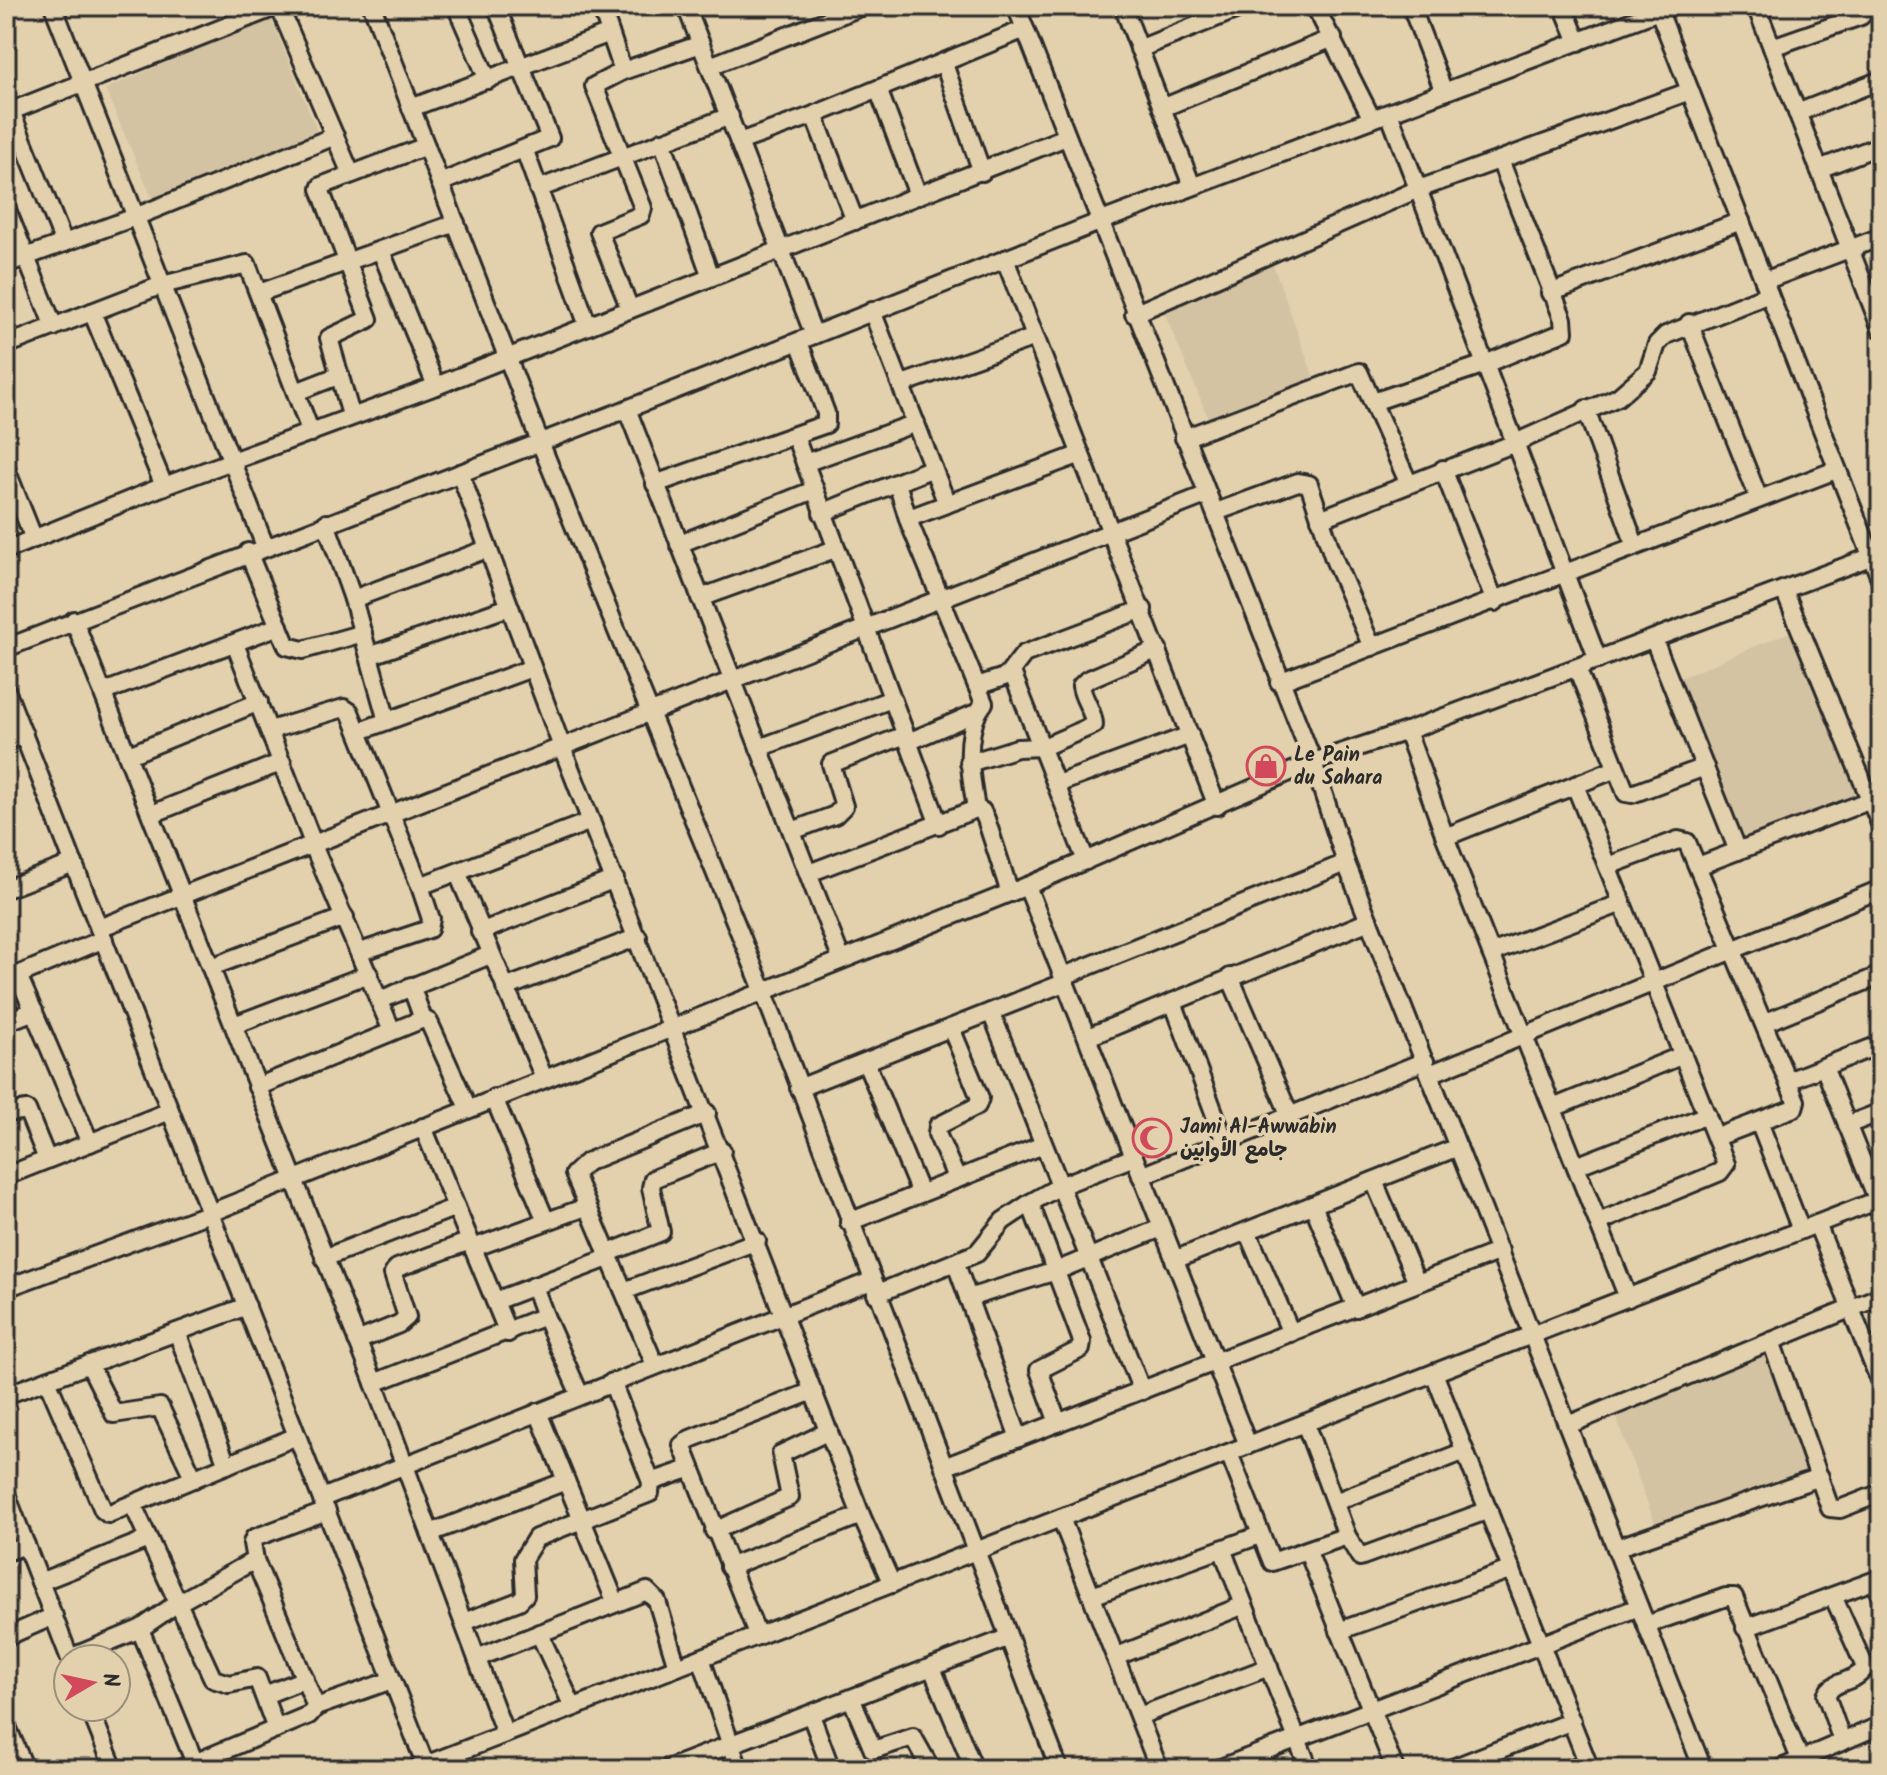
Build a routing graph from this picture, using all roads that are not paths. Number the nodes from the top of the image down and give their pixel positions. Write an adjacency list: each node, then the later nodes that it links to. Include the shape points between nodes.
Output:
1 (53, 6): 31 (street)
2 (279, 6): 31 (street); 43 (street)
3 (372, 6): 35 (street)
4 (456, 6): 29 (street)
5 (496, 6): 27 (street)
6 (601, 6): 19 (street)
7 (686, 6): 22 (street)
8 (863, 6): 26 (street)
9 (1016, 6): 18 (street)
10 (1123, 6): 24 (street)
11 (1245, 6): 24 (street)
12 (1315, 6): 20 (street)
13 (1563, 6): 21 (street)
14 (1756, 6): 23 (street)
15 (1416, 7): 34 (street)
16 (1663, 8): 21 (street); 33 (street)
17 (1861, 16): 23 (street)
18 (1025, 29): 25 (street); 44 (street)
19 (610, 33): 27 (street); 28 (street)
20 (1333, 38): 36 (street); 42 (street)
21 (1578, 42): 34 (street)
22 (701, 44): 26 (street); 28 (street)
23 (1772, 47): 39 (street)
24 (1139, 49): 36 (street)
25 (944, 64): 32 (street); 53 (street)
26 (710, 66): 41 (street)
27 (522, 67): 29 (street); 49 (street, via 550,138)
28 (623, 71): 50 (street, via 594,86)
29 (488, 80): 35 (street)
30 (1881, 80): 39 (street)
31 (83, 82): 37 (street); 61 (street)
32 (878, 89): 40 (street); 59 (street)
33 (1690, 91): 51 (street); 63 (street)
34 (1444, 92): 38 (street)
35 (411, 108): 48 (street)
36 (1162, 108): 56 (street)
37 (8, 112): 67 (street)
38 (1389, 113): 42 (street); 58 (street)
39 (1797, 113): 52 (street)
40 (814, 115): 46 (street); 62 (street)
41 (730, 116): 45 (street); 46 (street)
42 (1372, 119): 56 (street)
43 (335, 136): 54 (street); 61 (street)
44 (1066, 137): 53 (street); 64 (street)
45 (662, 141): 50 (street); 75 (street)
46 (739, 142): 69 (street)
47 (1881, 145): 52 (street)
48 (426, 146): 54 (street); 55 (street)
49 (525, 151): 55 (street); 57 (street)
50 (622, 157): 57 (street); 80 (street, via 643,212 599,232)
51 (1500, 160): 58 (street); 79 (street)
52 (1819, 169): 68 (street)
53 (982, 172): 59 (street)
54 (351, 174): 74 (street, via 320,189)
55 (440, 183): 65 (street)
56 (1192, 186): 64 (street)
57 (538, 189): 85 (street)
58 (1416, 190): 83 (street); 92 (street)
59 (918, 195): 62 (street)
60 (6, 207): 71 (street)
61 (135, 217): 67 (street); 76 (street)
62 (855, 221): 69 (street)
63 (1741, 221): 77 (street); 79 (street)
64 (1099, 222): 72 (street); 83 (street)
65 (456, 223): 70 (street); 91 (street)
66 (1881, 237): 68 (street)
67 (64, 243): 71 (street)
68 (1850, 249): 77 (street); 86 (street)
69 (779, 250): 75 (street); 89 (street)
70 (381, 251): 74 (street); 95 (street)
71 (26, 257): 73 (street); 87 (street)
72 (1005, 259): 81 (street); 88 (street)
73 (6, 264)
74 (347, 264): 78 (street); 93 (street, via 369,319 329,338)
75 (711, 277): 80 (street)
76 (162, 285): 78 (street, via 247,264); 82 (street); 108 (street)
77 (1767, 288): 84 (street); 113 (street)
78 (259, 293): 96 (street)
79 (1550, 293): 92 (street, via 1564,332)
80 (630, 309): 85 (street)
81 (872, 311): 89 (street); 94 (street)
82 (92, 312): 87 (street); 118 (street)
83 (1134, 314): 104 (street)
84 (1689, 323): 99 (street, via 1657,344 1648,371 1639,380 1618,397); 121 (street)
85 (588, 326): 91 (street)
86 (1880, 326)
87 (54, 327): 90 (street)
88 (1035, 337): 94 (street); 107 (street)
89 (806, 338): 98 (street); 103 (street, via 828,419)
90 (6, 345)
91 (507, 358): 95 (street); 105 (street)
92 (1485, 364): 97 (street); 106 (street)
93 (340, 375): 96 (street); 100 (street)
94 (902, 384): 101 (street)
95 (436, 386): 100 (street)
96 (296, 392): 102 (street)
97 (1373, 402): 104 (street, via 1363,375 1356,372); 115 (street)
98 (627, 409): 105 (street); 117 (street)
99 (1586, 409): 106 (street); 131 (street)
100 (351, 415): 102 (street)
101 (916, 423): 109 (street); 110 (street)
102 (311, 433): 108 (street)
103 (795, 436): 109 (street); 117 (street)
104 (1184, 438): 120 (street)
105 (540, 442): 114 (street); 168 (street)
106 (1515, 443): 112 (street); 138 (street)
107 (1081, 454): 122 (street); 128 (street)
108 (231, 461): 118 (street); 132 (street)
109 (805, 463): 119 (street)
110 (933, 468): 116 (street); 122 (street)
111 (6, 469): 129 (street)
112 (1443, 469): 115 (street); 144 (street)
113 (1836, 470): 121 (street); 137 (street)
114 (460, 473): 127 (street); 133 (street)
115 (1408, 482): 126 (street)
116 (897, 483): 124 (street); 125 (street)
117 (655, 484): 130 (street)
118 (164, 486): 129 (street)
119 (814, 490): 124 (street); 130 (street)
120 (1208, 494): 123 (street); 128 (street)
121 (1759, 499): 131 (street)
122 (947, 504): 125 (street)
123 (1216, 512): 126 (street, via 1304,481 1312,488); 162 (street)
124 (822, 513): 134 (street)
125 (909, 518): 143 (street)
126 (1320, 519): 153 (street)
127 (326, 523): 132 (street); 142 (street)
128 (1113, 532): 143 (street); 146 (street)
129 (34, 539): 135 (street)
130 (679, 544): 141 (street)
131 (1635, 545): 138 (street)
132 (265, 546): 136 (street)
133 (487, 549): 142 (street); 145 (street)
134 (835, 549): 141 (street); 149 (street)
135 (6, 550)
136 (248, 552): 147 (street); 148 (street)
137 (1876, 555): 139 (street); 140 (street)
138 (1565, 576): 144 (street); 157 (street)
139 (1881, 581)
140 (1784, 590): 151 (street); 189 (street)
141 (700, 598): 161 (street)
142 (353, 599): 150 (street)
143 (941, 599): 149 (street); 163 (street)
144 (1495, 602): 153 (street)
145 (509, 607): 156 (street); 158 (street)
146 (1143, 609): 155 (street); 160 (street, via 1024,654)
147 (74, 620): 154 (street); 165 (street)
148 (279, 626): 150 (street, via 287,646 295,650); 152 (street)
149 (866, 628): 161 (street); 166 (street)
150 (363, 633): 156 (street)
151 (1654, 640): 157 (street); 185 (street)
152 (235, 644): 165 (street); 167 (street)
153 (1372, 647): 162 (street)
154 (6, 648)
155 (1158, 649): 175 (street); 179 (street, via 1087,680 1082,695 1094,725)
156 (369, 656): 170 (street)
157 (1598, 660): 159 (street)
158 (532, 668): 170 (street); 178 (street)
159 (1577, 668): 173 (street); 186 (street)
160 (1012, 672): 163 (street); 179 (street)
161 (732, 680): 168 (street); 180 (street)
162 (1279, 682): 183 (street)
163 (977, 686): 169 (street, via 984,703)
164 (6, 690): 174 (street)
165 (104, 692): 181 (street)
166 (892, 699): 176 (street); 180 (street)
167 (259, 702): 171 (street); 181 (street)
168 (650, 711): 178 (street); 235 (street)
169 (978, 712): 176 (street); 184 (street)
170 (387, 721): 172 (street)
171 (270, 730): 172 (street, via 344,708); 182 (street)
172 (360, 731): 192 (street)
173 (1407, 731): 183 (street); 198 (street)
174 (24, 734): 177 (street); 202 (street)
175 (1190, 735): 187 (street); 190 (street)
176 (907, 738): 195 (street); 197 (street, via 831,764 844,806 835,815)
177 (6, 741)
178 (562, 747): 192 (street); 194 (street)
179 (1043, 747): 184 (street, via 1017,748); 187 (street)
180 (759, 748): 197 (street)
181 (129, 755): 193 (street)
182 (282, 762): 193 (street); 199 (street)
183 (1313, 762): 190 (street); 203 (street)
184 (969, 763): 191 (street)
185 (1705, 767): 186 (street, via 1629,794); 200 (street)
186 (1616, 769): 188 (street)
187 (1057, 784): 201 (street)
188 (1575, 785): 198 (street); 204 (street)
189 (1871, 800): 196 (street); 200 (street)
190 (1217, 806): 201 (street)
191 (976, 809): 195 (street); 214 (street, via 986,819)
192 (390, 813): 199 (street); 209 (street)
193 (152, 814): 213 (street)
194 (591, 821): 207 (street); 208 (street)
195 (939, 825): 206 (street)
196 (1881, 826)
197 (792, 831): 206 (street)
198 (1445, 837): 223 (street)
199 (312, 843): 213 (street); 216 (street)
200 (1738, 851): 205 (street)
201 (1086, 861): 210 (street)
202 (74, 863): 211 (street); 219 (street)
203 (1346, 863): 217 (street); 231 (street)
204 (1608, 866): 205 (street, via 1684,839); 215 (street)
205 (1698, 866): 221 (street)
206 (809, 873): 225 (street)
207 (458, 874): 209 (street); 218 (street)
208 (615, 879): 218 (street); 220 (street)
209 (420, 886): 222 (street, via 431,919 429,929)
210 (1027, 886): 214 (street); 231 (street)
211 (6, 889)
212 (1881, 889): 221 (street)
213 (183, 893): 219 (street); 226 (street)
214 (1010, 893): 225 (street)
215 (1622, 903): 223 (street); 232 (street)
216 (345, 917): 222 (street); 226 (street)
217 (1369, 921): 229 (street); 253 (street)
218 (480, 932): 224 (street)
219 (101, 934): 230 (street); 261 (street)
220 (638, 937): 234 (street); 244 (street)
221 (1733, 951): 232 (street); 242 (street)
222 (360, 952): 227 (street)
223 (1491, 953): 247 (street)
224 (490, 955): 233 (street); 234 (street)
225 (841, 958): 235 (street)
226 (211, 967): 243 (street)
227 (369, 974): 236 (street); 243 (street)
228 (1881, 975): 242 (street)
229 (1230, 977): 237 (street); 266 (street)
230 (12, 978): 238 (street)
231 (1065, 979): 239 (street); 248 (street)
232 (1655, 984): 247 (street); 250 (street)
233 (411, 986): 236 (street); 241 (street)
234 (505, 988): 254 (street)
235 (763, 990): 244 (street); 257 (street)
236 (380, 1000): 246 (street)
237 (1173, 1002): 248 (street); 271 (street)
238 (34, 1011): 240 (street); 272 (street)
239 (991, 1012): 245 (street); 273 (street)
240 (8, 1015)
241 (423, 1019): 246 (street); 259 (street, via 429,1022)
242 (1764, 1023): 255 (street)
243 (234, 1025): 256 (street)
244 (672, 1026): 254 (street); 264 (street)
245 (951, 1028): 251 (street); 282 (street, via 980,1098 977,1106 938,1126)
246 (392, 1031): 256 (street)
247 (1524, 1036): 253 (street); 260 (street)
248 (1088, 1037): 276 (street)
249 (1881, 1044): 252 (street)
250 (1683, 1055): 260 (street); 265 (street)
251 (866, 1062): 257 (street); 285 (street)
252 (1824, 1067): 255 (street); 268 (street)
253 (1427, 1068): 266 (street); 274 (street)
254 (544, 1078): 258 (street)
255 (1788, 1081): 267 (street, via 1794,1108)
256 (257, 1087): 281 (street)
257 (799, 1088): 293 (street)
258 (494, 1098): 259 (street); 292 (street)
259 (468, 1108): 269 (street)
260 (1553, 1108): 278 (street)
261 (170, 1111): 272 (street); 291 (street)
262 (1881, 1112): 268 (street)
263 (6, 1113): 277 (street, via 27,1110)
264 (707, 1113): 275 (street); 290 (street, via 575,1170)
265 (1707, 1115): 270 (street); 278 (street)
266 (1290, 1116): 271 (street)
267 (1759, 1122): 270 (street); 295 (street)
268 (1847, 1125): 286 (street)
269 (423, 1127): 281 (street); 289 (street)
270 (1717, 1137): 294 (street, via 1726,1164 1720,1172)
271 (1225, 1142): 280 (street)
272 (90, 1143): 277 (street)
273 (1043, 1145): 282 (street); 284 (street)
274 (1458, 1147): 283 (street); 300 (street)
275 (722, 1151): 298 (street); 301 (street, via 653,1179 661,1232)
276 (1134, 1157): 280 (street); 284 (street)
277 (47, 1159): 279 (street)
278 (1576, 1166): 294 (street)
279 (6, 1176)
280 (1141, 1176): 296 (street)
281 (292, 1179): 291 (street); 302 (street)
282 (957, 1179): 285 (street)
283 (1374, 1181): 288 (street); 307 (street)
284 (1060, 1186): 287 (street); 303 (street)
285 (920, 1193): 293 (street)
286 (1879, 1200): 295 (street)
287 (1030, 1203): 305 (street, via 1003,1221 977,1253); 306 (street)
288 (1313, 1205): 297 (street); 317 (street)
289 (456, 1207): 299 (street); 302 (street)
290 (586, 1207): 292 (street); 301 (street)
291 (210, 1213): 310 (street); 316 (street)
292 (546, 1221): 299 (street)
293 (849, 1222): 309 (street)
294 (1599, 1222): 314 (street)
295 (1809, 1227): 314 (street); 318 (street)
296 (1161, 1228): 303 (street); 304 (street)
297 (1247, 1231): 304 (street); 323 (street)
298 (757, 1241): 311 (street); 319 (street)
299 (471, 1244): 315 (street); 325 (street, via 397,1268 393,1274 407,1317)
300 (1500, 1251): 307 (street); 324 (street)
301 (607, 1256): 308 (street); 311 (street)
302 (324, 1258): 325 (street)
303 (1088, 1258): 306 (street); 336 (street)
304 (1174, 1260): 327 (street)
305 (956, 1264): 309 (street); 313 (street)
306 (1056, 1271): 313 (street); 340 (street, via 1082,1341 1081,1349 1039,1370)
307 (1417, 1283): 317 (street)
308 (534, 1286): 315 (street); 320 (street)
309 (873, 1287): 319 (street); 351 (street)
310 (6, 1288)
311 (624, 1291): 329 (street)
312 (1881, 1296): 318 (street)
313 (968, 1298): 345 (street)
314 (1628, 1298): 324 (street)
315 (495, 1301): 322 (street)
316 (247, 1306): 321 (street); 344 (street)
317 (1356, 1308): 323 (street)
318 (1851, 1308): 326 (street); 334 (street)
319 (784, 1314): 329 (street); 335 (street)
320 (545, 1316): 322 (street); 338 (street)
321 (177, 1332): 328 (street); 349 (street)
322 (508, 1333): 333 (street)
323 (1291, 1333): 327 (street)
324 (1532, 1335): 330 (street); 342 (street)
325 (357, 1341): 333 (street)
326 (1771, 1341): 342 (street); 353 (street)
327 (1215, 1363): 336 (street); 346 (street)
328 (89, 1364): 331 (street); 354 (street, via 114,1414 160,1407)
329 (655, 1365): 332 (street)
330 (1434, 1373): 341 (street); 347 (street)
331 (47, 1380): 337 (street); 360 (street, via 103,1510 113,1514)
332 (612, 1382): 338 (street); 356 (street)
333 (374, 1383): 350 (street)
334 (1881, 1384)
335 (813, 1391): 343 (street); 352 (street, via 684,1442)
336 (1142, 1391): 340 (street)
337 (6, 1395)
338 (580, 1395): 339 (street)
339 (538, 1412): 350 (street); 355 (street)
340 (1058, 1423): 345 (street)
341 (1305, 1423): 346 (street); 359 (street)
342 (1568, 1425): 372 (street)
343 (829, 1431): 363 (street); 366 (street, via 781,1454 790,1494 786,1501)
344 (297, 1436): 349 (street); 361 (street)
345 (1019, 1438): 351 (street)
346 (1248, 1445): 348 (street)
347 (1465, 1451): 359 (street); 362 (street)
348 (1229, 1453): 364 (street); 368 (street)
349 (227, 1465): 354 (street)
350 (404, 1465): 361 (street); 367 (street)
351 (944, 1467): 374 (street)
352 (689, 1469): 356 (street); 366 (street)
353 (1820, 1477): 357 (street, via 1835,1510); 372 (street)
354 (194, 1479): 360 (street)
355 (566, 1481): 365 (street); 367 (street)
356 (651, 1482): 365 (street, via 650,1493)
357 (1881, 1493)
358 (6, 1494): 371 (street)
359 (1335, 1502): 369 (street)
360 (133, 1505): 370 (street)
361 (324, 1505): 377 (street, via 254,1538); 410 (street)
362 (1489, 1510): 369 (street, via 1365,1557 1357,1556); 379 (street)
363 (861, 1515): 378 (street); 382 (street)
364 (1061, 1518): 374 (street); 383 (street)
365 (582, 1519): 386 (street); 391 (street, via 531,1542 523,1559 525,1595 519,1601)
366 (714, 1531): 378 (street)
367 (430, 1533): 391 (street)
368 (1260, 1535): 373 (street); 376 (street, via 1276,1564)
369 (1347, 1536): 376 (street)
370 (148, 1539): 381 (street); 387 (street)
371 (26, 1545): 375 (street); 381 (street)
372 (1616, 1548): 389 (street)
373 (1222, 1549): 383 (street); 388 (street)
374 (975, 1551): 382 (street); 399 (street)
375 (6, 1552)
376 (1308, 1552): 395 (street)
377 (255, 1560): 387 (street); 409 (street)
378 (729, 1567): 397 (street)
379 (1512, 1569): 395 (street); 402 (street)
380 (1878, 1580): 384 (street); 385 (street)
381 (40, 1582): 390 (street)
382 (892, 1584): 397 (street)
383 (1092, 1596): 403 (street)
384 (1833, 1596): 393 (street); 425 (street, via 1865,1667 1830,1687 1826,1695)
385 (1881, 1599)
386 (615, 1601): 396 (street); 406 (street, via 639,1591 654,1594)
387 (176, 1604): 394 (street); 411 (street, via 213,1679 229,1684 257,1678)
388 (1244, 1605): 403 (street); 407 (street)
389 (1639, 1607): 392 (street); 402 (street)
390 (54, 1616): 398 (street); 400 (street)
391 (464, 1622): 404 (street)
392 (1646, 1625): 393 (street, via 1730,1596); 445 (street)
393 (1745, 1628): 427 (street)
394 (140, 1629): 401 (street); 428 (street)
395 (1339, 1631): 415 (street)
396 (539, 1633): 404 (street); 414 (street)
397 (758, 1636): 405 (street)
398 (6, 1637)
399 (1007, 1638): 408 (street); 438 (street)
400 (64, 1643)
401 (106, 1643)
402 (1542, 1645): 415 (street); 418 (street)
403 (1115, 1657): 417 (street)
404 (477, 1658): 423 (street)
405 (701, 1658): 406 (street); 426 (street)
406 (677, 1667): 414 (street)
407 (1269, 1667): 417 (street); 424 (street)
408 (932, 1668): 412 (street); 437 (street)
409 (305, 1679): 411 (street); 413 (street)
410 (392, 1680): 413 (street); 430 (street)
411 (265, 1695): 421 (street)
412 (852, 1700): 416 (street); 436 (street, via 873,1750 913,1737)
413 (316, 1707): 421 (street)
414 (573, 1707): 423 (street)
415 (1371, 1710): 424 (street); 442 (street)
416 (811, 1715): 426 (street); 435 (street)
417 (1139, 1716): 439 (street)
418 (1572, 1721): 429 (street); 443 (street)
419 (95, 1723): 432 (street)
420 (1881, 1725): 425 (street)
421 (276, 1729): 428 (street)
422 (8, 1732): 431 (street)
423 (505, 1734): 430 (street)
424 (1297, 1739): 440 (street); 441 (street)
425 (1842, 1741): 427 (street)
426 (731, 1745): 433 (street); 434 (street)
427 (1800, 1759): 446 (street)
428 (187, 1766)
429 (1589, 1766): 444 (street)
430 (422, 1768)
431 (25, 1769)
432 (114, 1769)
433 (667, 1769)
434 (739, 1769)
435 (831, 1769)
436 (931, 1769)
437 (974, 1769)
438 (1059, 1769)
439 (1159, 1769)
440 (1218, 1769)
441 (1309, 1769)
442 (1395, 1769)
443 (1450, 1769)
444 (1570, 1769)
445 (1703, 1769)
446 (1779, 1769)

